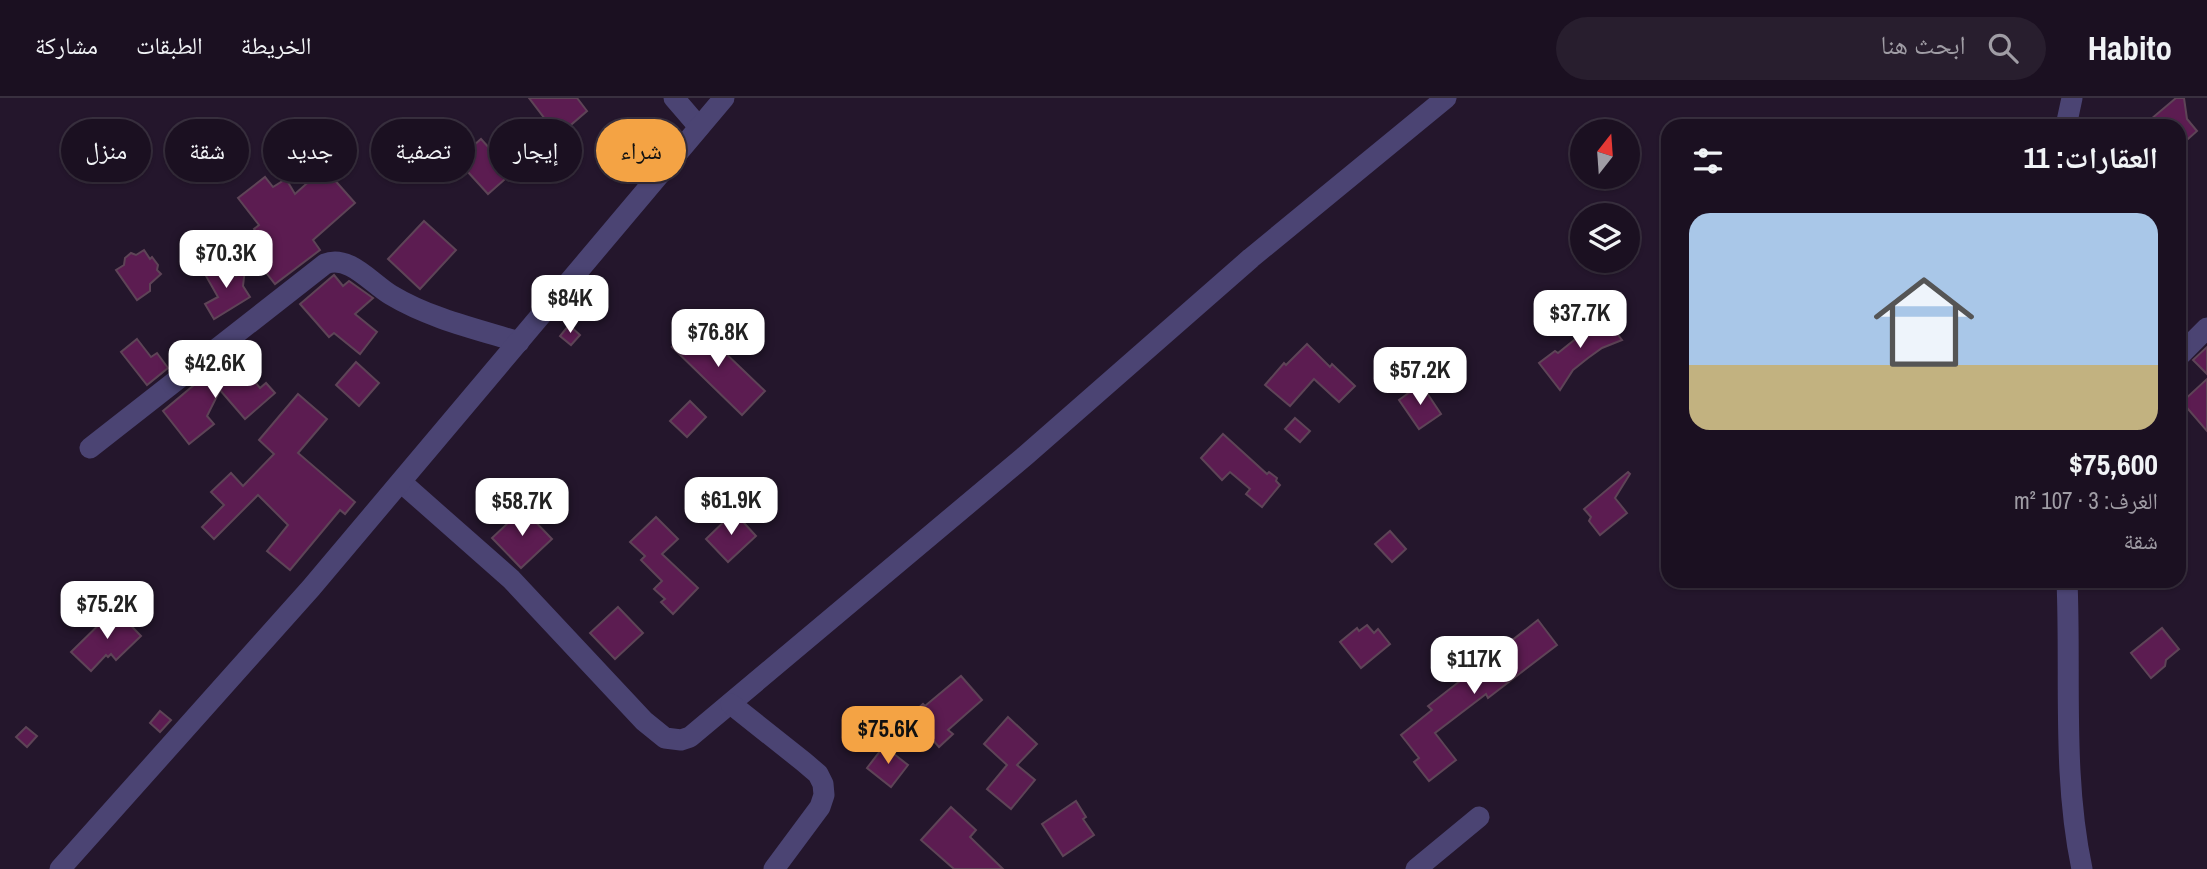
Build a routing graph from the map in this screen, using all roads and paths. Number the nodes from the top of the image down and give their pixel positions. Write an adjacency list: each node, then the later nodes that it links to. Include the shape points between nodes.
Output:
1 (674, 98): 6 (street)
2 (724, 98): 6 (street)
3 (1446, 98): 13 (street, via 1251,258)
4 (2072, 98): 5 (street)
5 (2068, 119)
6 (699, 127): 8 (street)
7 (2207, 328): 9 (street)
8 (519, 342): 10 (street, via 420,310 347,264 333,261); 11 (street)
9 (2186, 349)
10 (90, 448)
11 (401, 482): 13 (street, via 520,587 657,733 674,740 690,737); 15 (street)
12 (2067, 588): 18 (street, via 2070,753)
13 (730, 704): 16 (street, via 818,774 823,784 820,807)
14 (1479, 817): 17 (street)
15 (60, 869)
16 (774, 869)
17 (1416, 869)
18 (2082, 869)

